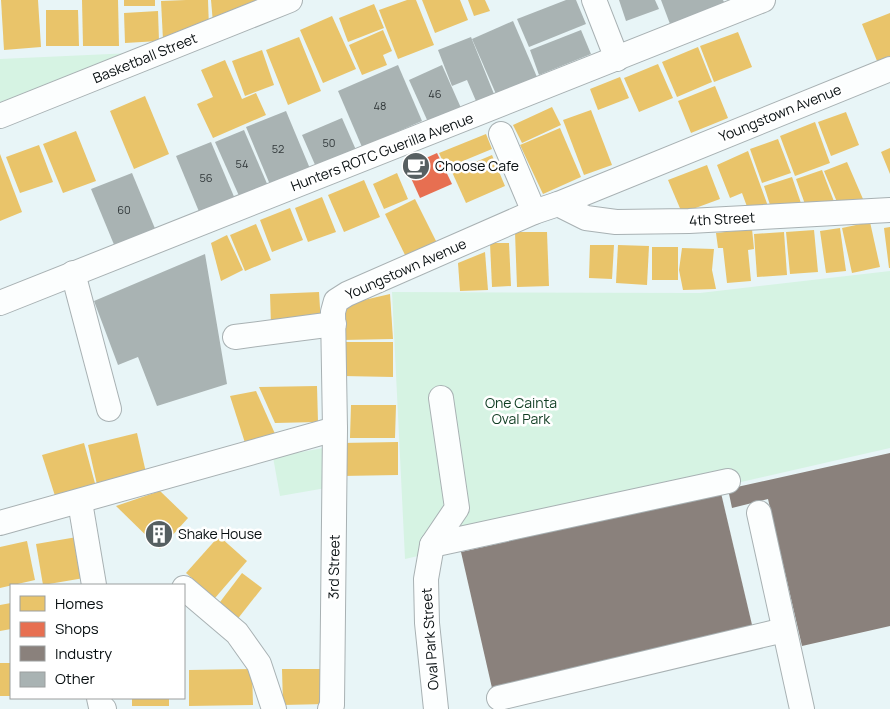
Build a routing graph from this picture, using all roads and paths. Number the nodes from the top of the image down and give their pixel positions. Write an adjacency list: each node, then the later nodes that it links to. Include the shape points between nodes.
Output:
1 (290, 0): 6 (street, Basketball Street)
2 (594, 0): 4 (street)
3 (763, 0): 4 (street, Hunters ROTC Guerilla Avenue)
4 (617, 59): 13 (street, Hunters ROTC Guerilla Avenue)
5 (890, 69): 8 (street, Youngstown Avenue)
6 (0, 116)
7 (502, 134): 11 (street)
8 (604, 184): 9 (street, Youngstown Avenue); 12 (street)
9 (558, 204): 11 (street, Youngstown Avenue); 12 (street, 4th Street, via 586,218)
10 (890, 210): 12 (street, 4th Street)
11 (534, 212): 15 (street, Youngstown Avenue, via 347,294 336,301)
12 (616, 222)
13 (73, 273): 14 (street, Hunters ROTC Guerilla Avenue); 18 (street)
14 (0, 302)
15 (334, 324): 16 (street); 19 (street, Youngstown Avenue)
16 (235, 337)
17 (441, 398): 24 (street, Oval Park Street, via 457,508)
18 (109, 409)
19 (335, 429): 21 (street); 29 (street, 3rd Street)
20 (728, 481): 24 (street)
21 (80, 502): 23 (street); 25 (street)
22 (758, 512): 27 (street)
23 (0, 523)
24 (432, 545): 31 (street, Oval Park Street, via 426,579 427,623)
25 (94, 584)
26 (185, 589): 30 (street, via 237,633 259,664)
27 (784, 630): 28 (street); 32 (street)
28 (499, 698)
29 (331, 707)
30 (274, 709)
31 (436, 709)
32 (802, 709)

